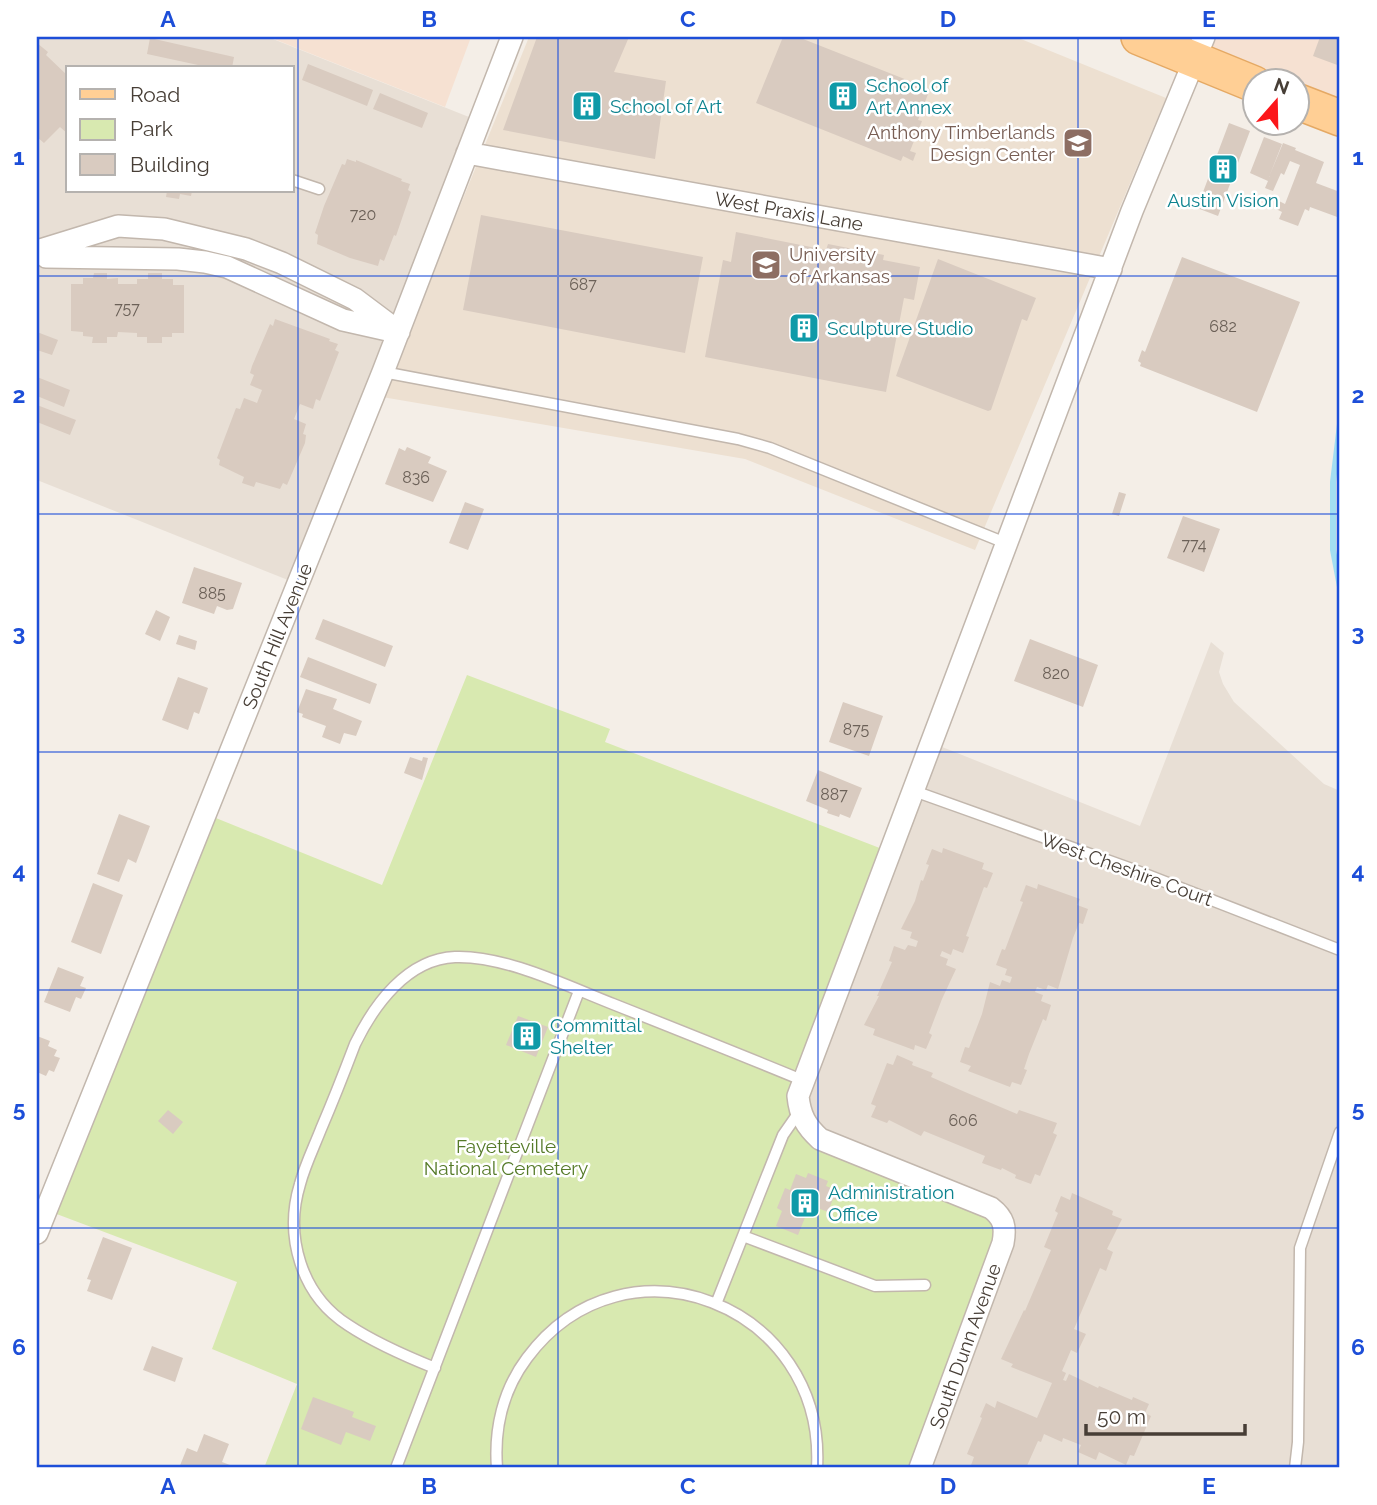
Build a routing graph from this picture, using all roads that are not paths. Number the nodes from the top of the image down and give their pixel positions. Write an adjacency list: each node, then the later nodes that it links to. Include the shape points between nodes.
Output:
1 (512, 37): 7 (street, South Hill Avenue)
2 (1139, 37): 3 (main road)
3 (1200, 48): 4 (main road); 12 (street)
4 (1240, 73)
5 (1310, 106): 6 (main road)
6 (1340, 118)
7 (467, 153): 12 (street, West Praxis Lane); 13 (street, South Hill Avenue)
8 (294, 181): 9 (lane)
9 (319, 189)
10 (37, 251): 13 (street, via 118,226 164,229 246,249 282,264 355,299)
11 (37, 257): 13 (street, via 205,262 228,267 343,320)
12 (1111, 269): 15 (street)
13 (399, 332): 14 (street, South Hill Avenue)
14 (383, 372): 15 (lane, via 738,439); 22 (street, South Hill Avenue)
15 (1008, 544): 16 (street)
16 (914, 791): 17 (lane, West Cheshire Court); 19 (street)
17 (1340, 950)
18 (579, 990): 19 (lane); 26 (lane); 26 (lane, via 497,961 454,957 426,965 403,979 365,1024 305,1171 293,1214 294,1241 311,1290 346,1325)
19 (802, 1080): 20 (street)
20 (799, 1112): 23 (lane, via 783,1135); 30 (street, South Dunn Avenue, via 820,1139 990,1208 1004,1223 1003,1243)
21 (1340, 1132): 31 (lane, via 1300,1248)
22 (37, 1233)
23 (743, 1236): 24 (lane, via 875,1286); 25 (lane)
24 (925, 1285)
25 (716, 1304): 28 (lane, via 674,1293 626,1295 596,1304 556,1327 533,1350 509,1390 499,1420); 29 (lane, via 760,1330 792,1365 811,1408)
26 (435, 1368): 27 (lane)
27 (396, 1468)
28 (497, 1468)
29 (817, 1468)
30 (920, 1468)
31 (1295, 1468)

